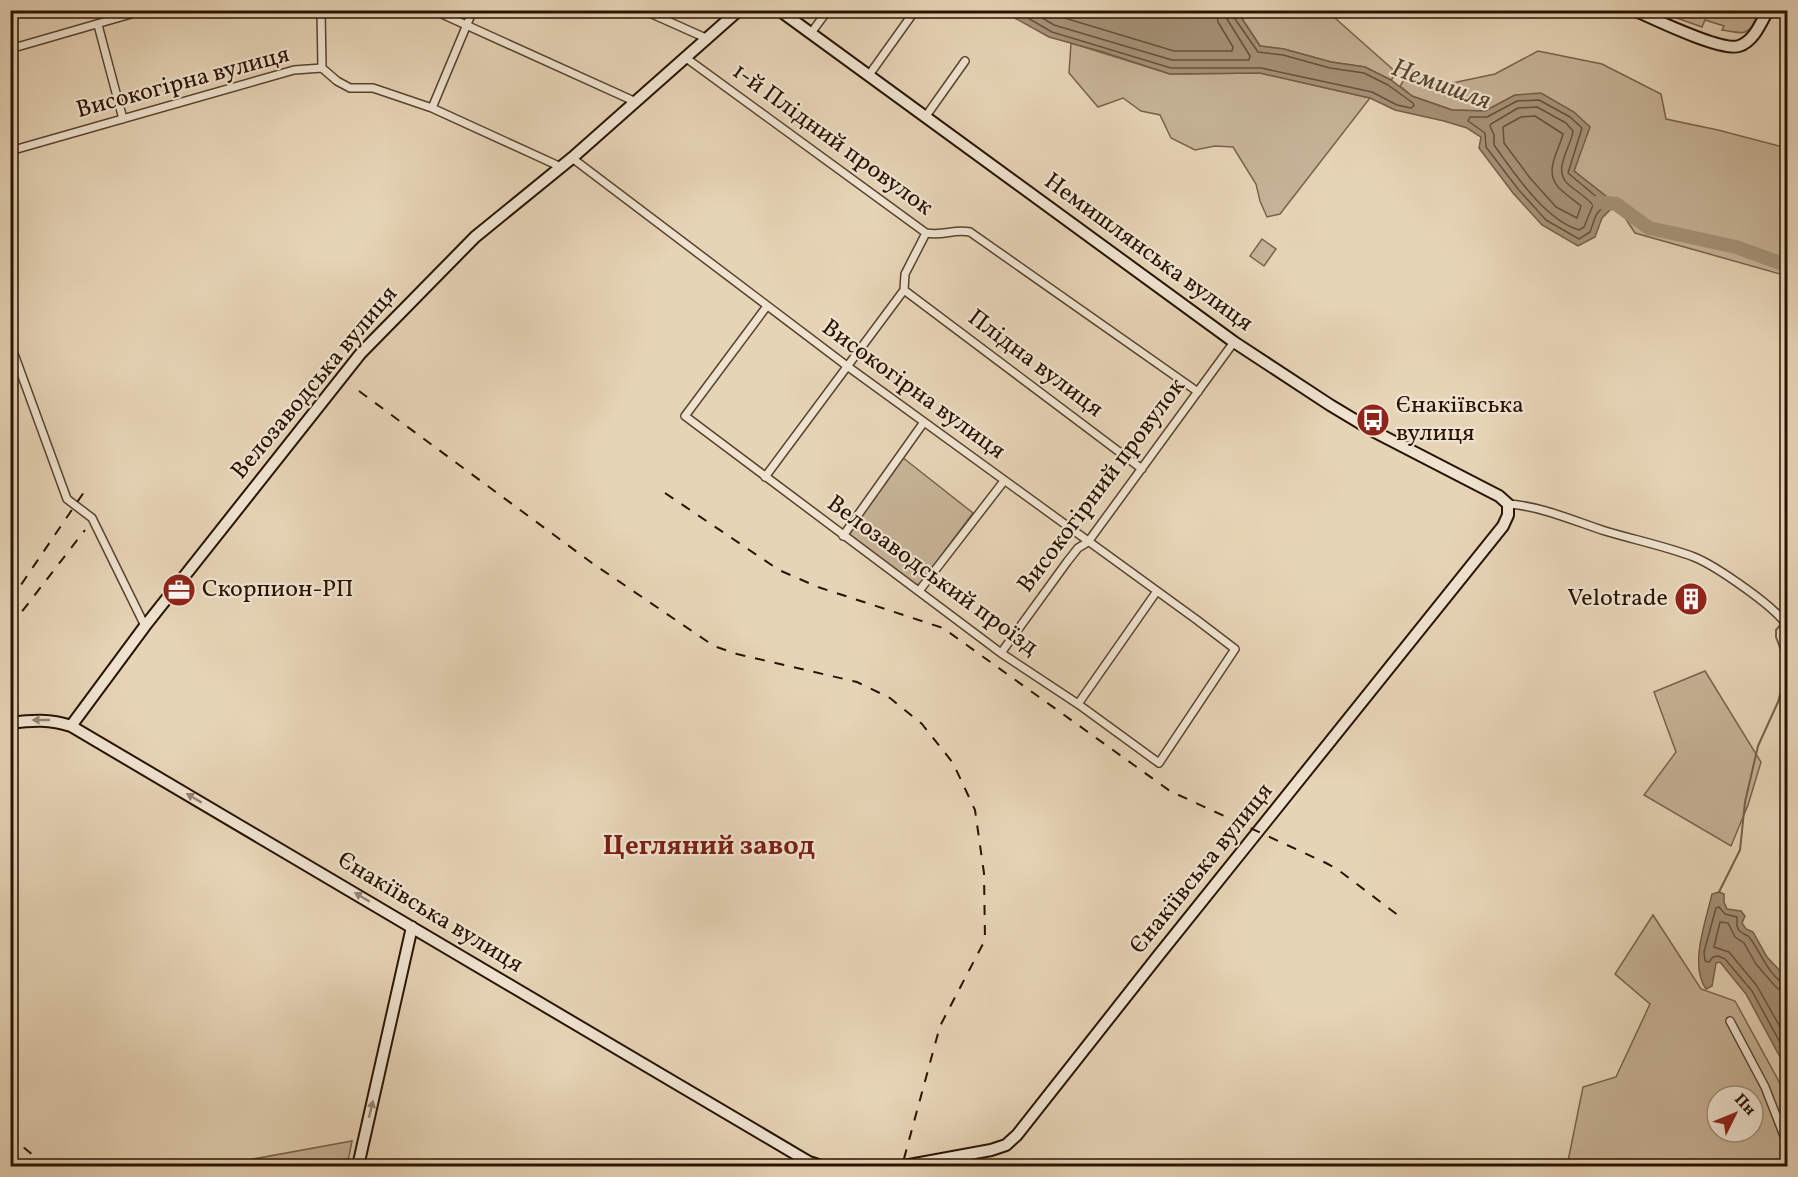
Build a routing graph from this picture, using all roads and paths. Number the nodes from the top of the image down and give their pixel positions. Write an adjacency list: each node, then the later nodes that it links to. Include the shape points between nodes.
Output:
1 (321, 10): 19 (street)
2 (433, 10): 13 (street)
3 (473, 10): 13 (street)
4 (643, 10): 15 (street)
5 (739, 10): 15 (street, Велозаводська вулиця)
6 (779, 10): 14 (street, Немишлянська вулиця)
7 (828, 10): 14 (street)
8 (1634, 10): 9 (street, via 1728,47 1738,47 1751,38)
9 (1768, 10)
10 (142, 11): 12 (street)
11 (914, 12): 20 (street)
12 (98, 25): 16 (street); 24 (street)
13 (467, 25): 21 (street); 22 (street)
14 (811, 33): 20 (street, Немишлянська вулиця)
15 (708, 39): 17 (street, Велозаводська вулиця)
16 (10, 49)
17 (687, 58): 21 (street, Велозаводська вулиця); 28 (street, 1-й Плідний провулок)
18 (965, 61): 23 (street)
19 (322, 68): 22 (street, Високогірна вулиця, via 350,88 373,88); 24 (street, Високогірна вулиця, via 294,70)
20 (869, 75): 23 (street, Немишлянська вулиця)
21 (636, 102): 26 (street, Велозаводська вулиця)
22 (432, 108): 27 (street, Високогірна вулиця)
23 (926, 116): 31 (street, Немишлянська вулиця)
24 (123, 118): 25 (street, Високогірна вулиця)
25 (10, 151)
26 (572, 158): 27 (street, Велозаводська вулиця); 30 (street, Високогірна вулиця)
27 (561, 167): 44 (street, Велозаводська вулиця, via 475,237 361,353)
28 (926, 233): 29 (street, via 905,274); 34 (street, 1-й Плідний провулок, via 970,232)
29 (904, 290): 33 (street); 36 (street, Плідна вулиця)
30 (767, 306): 33 (street, Високогірна вулиця); 37 (street, Велозаводський проїзд, via 685,416)
31 (1234, 342): 34 (street, Високогірний провулок); 39 (street, Немишлянська вулиця, via 1339,411)
32 (10, 343): 44 (street, via 67,499 92,518)
33 (847, 366): 35 (street, Високогірна вулиця); 37 (street)
34 (1198, 392): 36 (street, Високогірний провулок)
35 (924, 422): 38 (street, Високогірна вулиця); 40 (street)
36 (1142, 469): 41 (street, Високогірний провулок)
37 (765, 477): 40 (street, Велозаводський проїзд)
38 (1004, 481): 41 (street, Високогірна вулиця); 42 (street)
39 (1508, 504): 45 (street, via 1695,557 1736,582 1783,618); 56 (street, Єнакіївська вулиця, via 1503,526 1017,1135 1006,1145 991,1150)
40 (843, 536): 42 (street, Велозаводський проїзд)
41 (1088, 542): 43 (street, Високогірна вулиця); 46 (street, Високогірний провулок, via 1067,562)
42 (919, 591): 46 (street, Велозаводський проїзд)
43 (1157, 591): 47 (street); 50 (street, Високогірна вулиця, via 1235,649)
44 (145, 626): 49 (street, Велозаводська вулиця)
45 (1787, 627)
46 (1001, 653): 47 (street, Велозаводський проїзд)
47 (1078, 704): 50 (street, Велозаводський проїзд)
48 (10, 723): 49 (street, Єнакіївська вулиця, one-way to 48, via 39,719)
49 (71, 726): 51 (street, Єнакіївська вулиця, one-way to 49)
50 (1159, 763)
51 (412, 927): 54 (street, one-way to 51); 55 (street, Єнакіївська вулиця)
52 (1730, 1021): 53 (street, via 1766,1087)
53 (1788, 1146)
54 (358, 1167)
55 (821, 1167)
56 (904, 1167)

